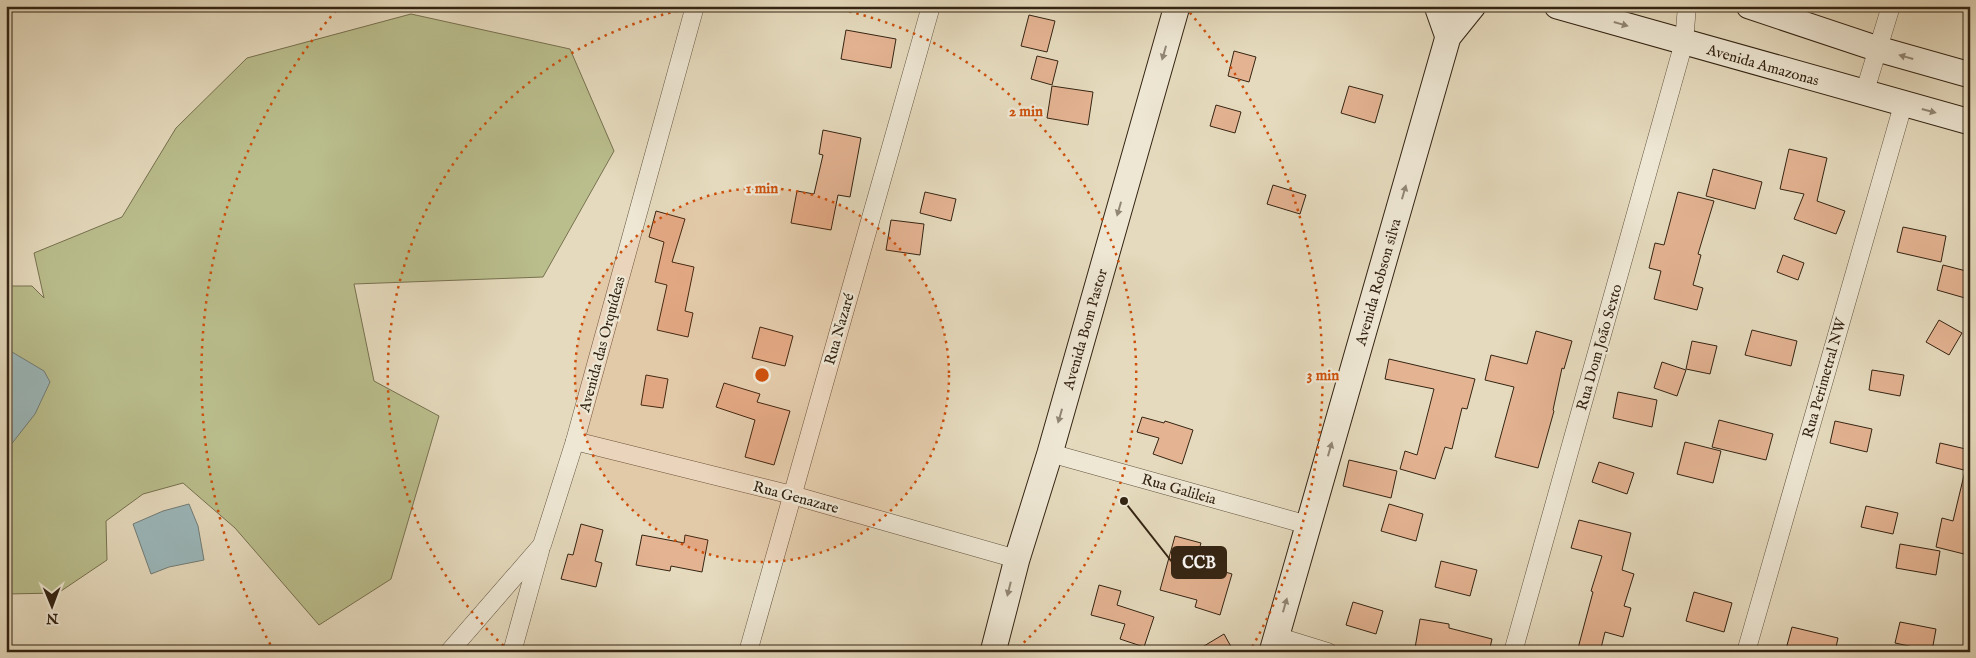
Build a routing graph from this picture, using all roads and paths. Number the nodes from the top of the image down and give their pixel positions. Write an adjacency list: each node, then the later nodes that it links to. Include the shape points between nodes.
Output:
1 (695, 6): 17 (street, Avenida das Orquídeas)
2 (931, 6): 19 (street, Rua Nazaré)
3 (1177, 6): 18 (street, Avenida Bom Pastor, one-way to 18)
4 (1437, 6): 10 (street)
5 (1473, 6): 10 (street, Avenida Robson silva)
6 (1557, 6): 11 (street, Avenida Amazonas, one-way to 11)
7 (1687, 6): 11 (street, Rua Dom João Sexto)
8 (1749, 6): 12 (street)
9 (1890, 6): 12 (street)
10 (1448, 37): 20 (street, Avenida Robson silva, one-way to 10)
11 (1684, 42): 14 (street, Avenida Amazonas); 29 (street, Rua Dom João Sexto)
12 (1878, 49): 13 (street, one-way to 12); 14 (street)
13 (1970, 75)
14 (1864, 94): 15 (street, Avenida Amazonas)
15 (1903, 105): 16 (street, Avenida Amazonas, one-way to 16); 30 (street, Rua Perimetral NW)
16 (1970, 122)
17 (575, 441): 19 (street, Rua Genazare); 21 (street, Avenida das Orquídeas)
18 (1050, 453): 20 (street, Rua Galileia); 22 (street, Avenida Bom Pastor)
19 (792, 495): 22 (street, Rua Genazare); 26 (street, Rua Nazaré)
20 (1308, 525): 23 (street, Avenida Robson silva, one-way to 20)
21 (542, 545): 24 (street, Avenida das Orquídeas); 25 (street)
22 (1017, 559): 27 (street, Avenida Bom Pastor, one-way to 27)
23 (1274, 644): 28 (street)
24 (449, 652)
25 (512, 652)
26 (748, 652)
27 (993, 652)
28 (1328, 652)
29 (1514, 652)
30 (1746, 652)

